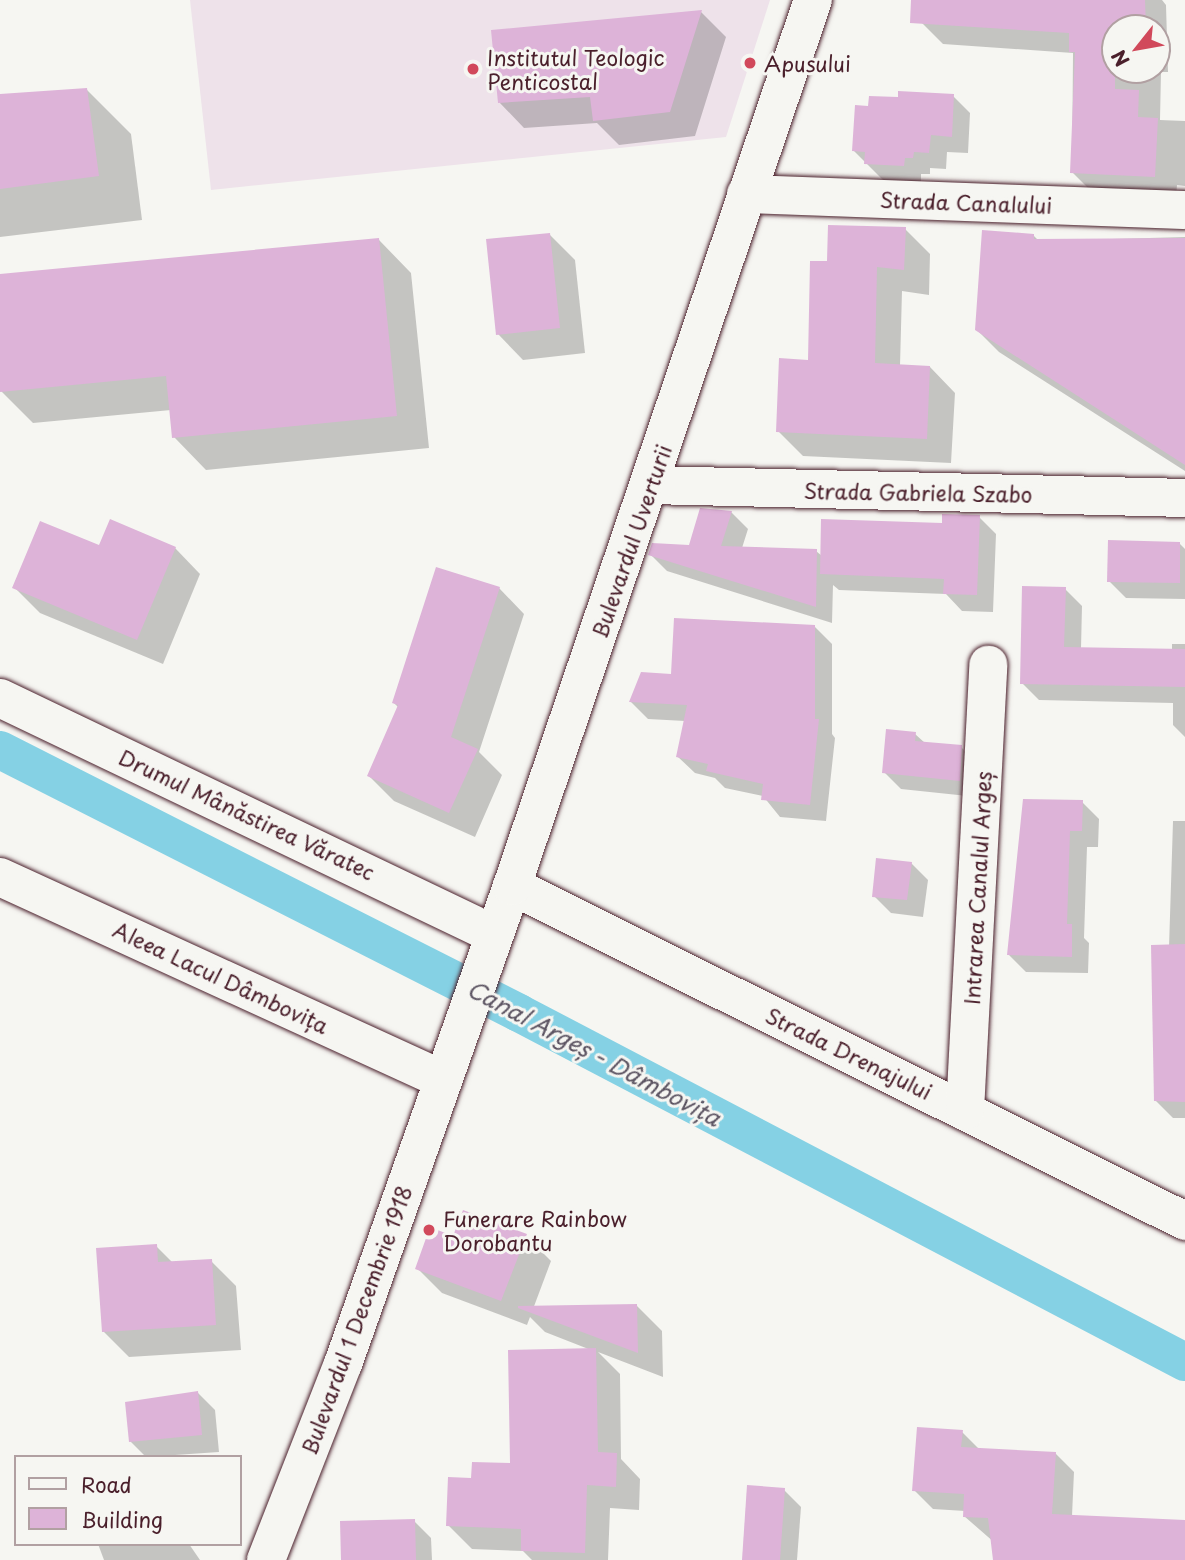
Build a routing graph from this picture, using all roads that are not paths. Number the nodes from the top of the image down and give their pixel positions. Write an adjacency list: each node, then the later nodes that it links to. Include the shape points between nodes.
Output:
1 (813, 0): 2 (street, Bulevardul Uverturii)
2 (746, 194): 3 (street, Strada Canalului); 4 (street, Bulevardul Uverturii)
3 (1185, 210)
4 (651, 485): 5 (street, Strada Gabriela Szabo); 9 (street, Bulevardul Uverturii)
5 (1185, 498)
6 (988, 665): 12 (street, Intrarea Canalul Argeș)
7 (0, 698): 10 (street, Drumul Mânăstirea Văratec)
8 (0, 877): 11 (street, Aleea Lacul Dâmbovița)
9 (512, 886): 10 (street, Bulevardul Uverturii); 12 (street, Strada Drenajului)
10 (493, 934): 11 (street, Bulevardul Uverturii)
11 (442, 1079): 14 (street, Bulevardul 1 Decembrie 1918, via 343,1364)
12 (965, 1111): 13 (street, Strada Drenajului)
13 (1185, 1221)
14 (266, 1560)

